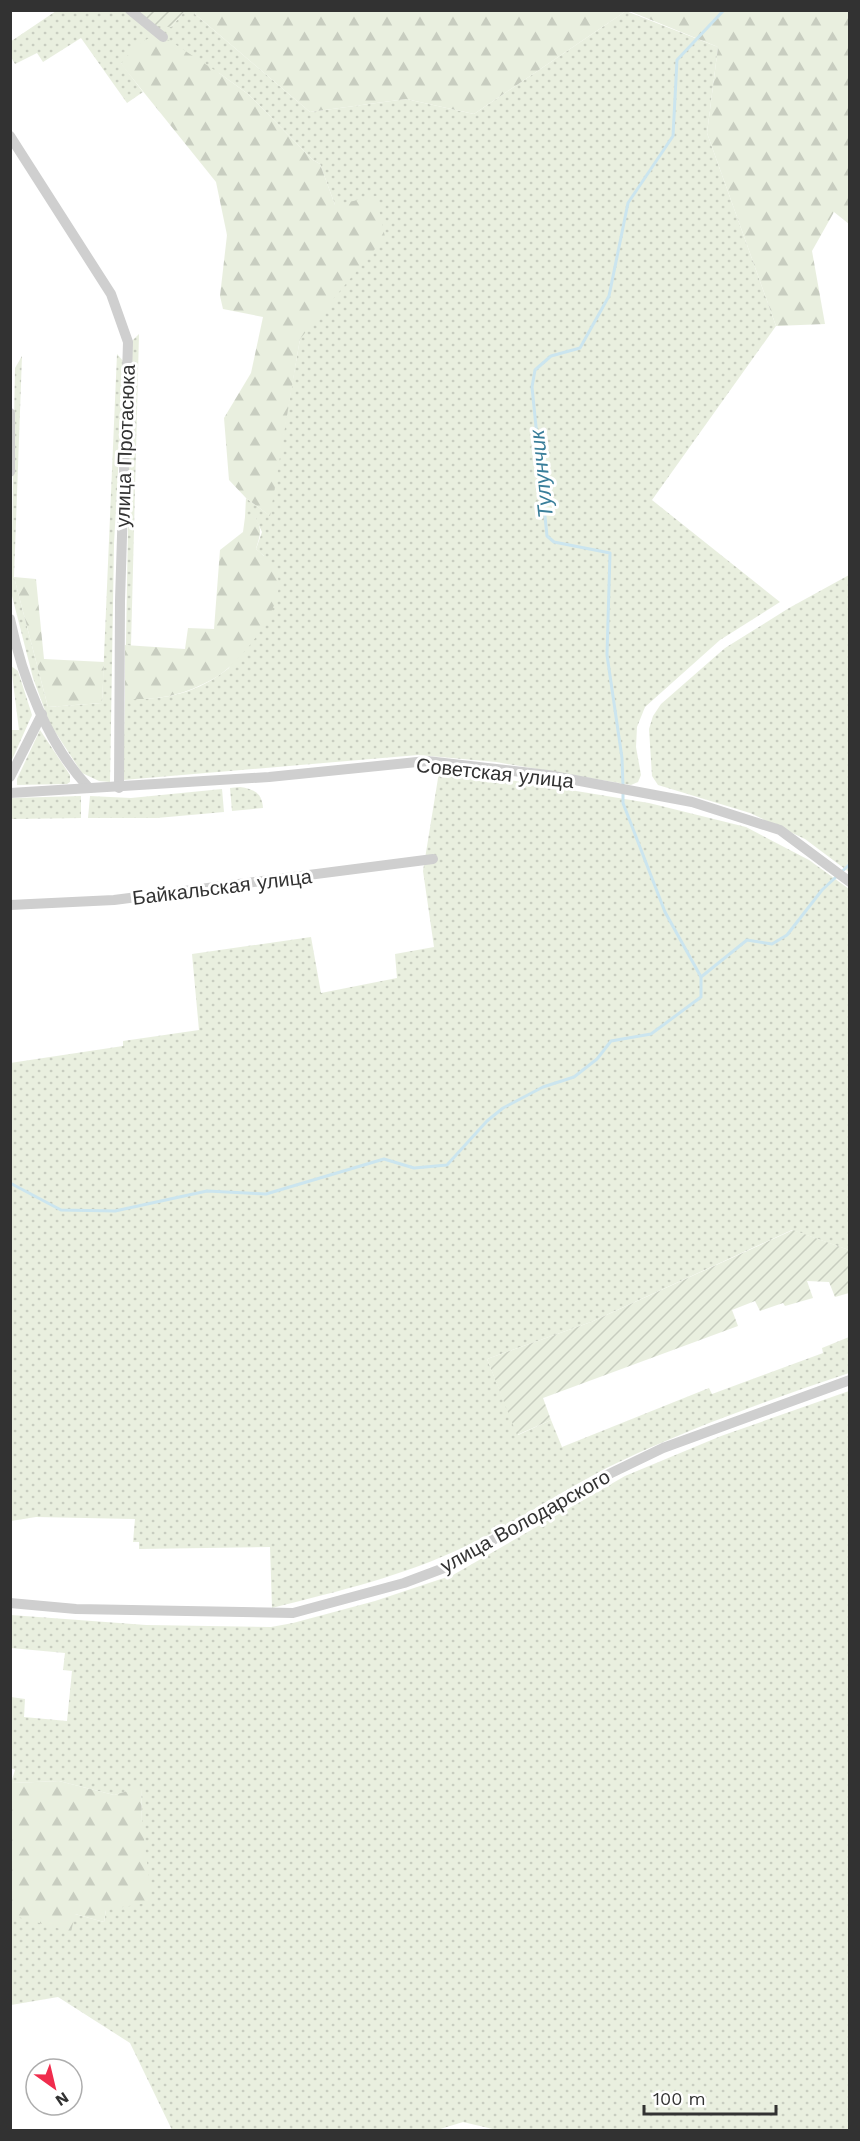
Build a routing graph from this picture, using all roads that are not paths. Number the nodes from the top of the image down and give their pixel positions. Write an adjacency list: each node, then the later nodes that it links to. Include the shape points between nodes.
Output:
1 (130, 10): 2 (street)
2 (163, 37)
3 (10, 136): 11 (street, улица Протасюка, via 111,294 128,342)
4 (10, 413): 5 (street)
5 (10, 472)
6 (10, 619): 7 (street)
7 (15, 659): 8 (street)
8 (42, 714): 9 (street); 10 (street, via 75,773)
9 (10, 777)
10 (88, 787): 11 (street, Советская улица); 12 (street, Советская улица)
11 (118, 788): 14 (street, Советская улица, via 427,761 548,775 692,802 780,830)
12 (10, 793)
13 (433, 859): 15 (street, Байкальская улица, via 114,900)
14 (849, 882)
15 (10, 905)
16 (849, 1380): 17 (street, улица Володарского, via 663,1448 604,1476 444,1568 304,1610 284,1614 237,1613 76,1609)
17 (10, 1603)

